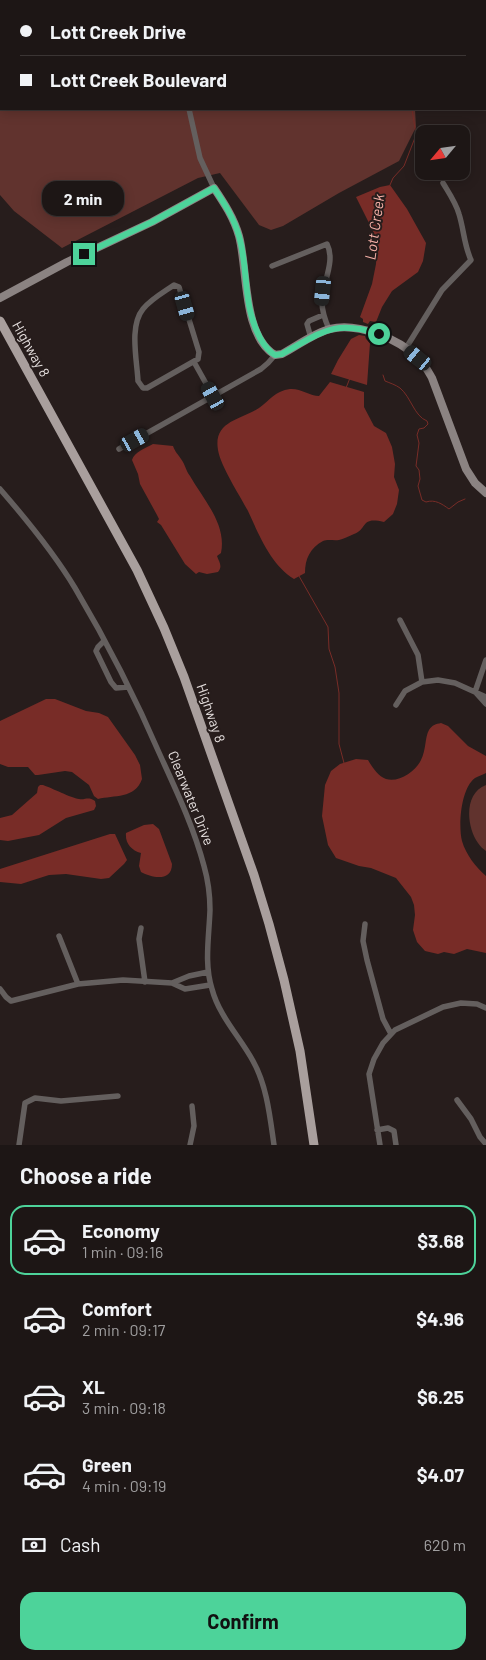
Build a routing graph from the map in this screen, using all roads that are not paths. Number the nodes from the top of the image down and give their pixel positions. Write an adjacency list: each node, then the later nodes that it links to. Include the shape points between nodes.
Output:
1 (189, 110): 3 (street, via 200,158)
2 (442, 183): 10 (street, via 454,200 471,260 442,290)
3 (214, 188): 5 (street); 11 (street, via 239,235 252,320 269,352)
4 (272, 266): 6 (street, via 328,244)
5 (0, 298)
6 (323, 315): 8 (street); 9 (street, via 307,324)
7 (0, 321): 45 (main road, Highway 8, via 137,570 184,676 269,924 300,1051)
8 (329, 329): 9 (street); 10 (street, via 363,329)
9 (311, 338): 11 (street)
10 (406, 348): 16 (street, via 429,373 466,469)
11 (275, 355): 13 (street, via 266,365)
12 (194, 362): 12 (street, via 147,388 142,388 138,381 135,325 145,307 174,285 179,287 198,352 198,359); 13 (street)
13 (213, 396): 14 (street)
14 (119, 449)
15 (0, 489): 18 (street, Clearwater Drive, via 75,588)
16 (486, 493)
17 (400, 620): 20 (street, via 418,655)
18 (104, 641): 21 (street, Clearwater Drive); 21 (street, via 96,651 111,682 116,688)
19 (486, 660): 22 (street)
20 (422, 682): 22 (street, via 455,683); 25 (street, via 405,691)
21 (128, 687): 29 (street, Clearwater Drive, via 184,809 204,866 210,909)
22 (476, 692): 23 (street); 24 (street)
23 (486, 697)
24 (486, 704)
25 (396, 705)
26 (365, 924): 36 (street, via 367,960 383,1018)
27 (141, 928): 30 (street, via 139,939)
28 (58, 936): 32 (street)
29 (208, 972): 31 (street); 33 (street, Clearwater Drive)
30 (145, 982): 31 (street); 32 (street, via 123,980)
31 (172, 983): 33 (street, via 189,989)
32 (78, 984): 34 (street, via 11,1001)
33 (210, 984): 44 (street, Clearwater Drive, via 215,1000 262,1081)
34 (0, 988)
35 (486, 1008): 36 (street, via 477,1004 443,1007)
36 (391, 1034): 40 (street, via 369,1074)
37 (118, 1096): 42 (street, via 61,1101 35,1098 25,1103)
38 (457, 1100): 41 (street)
39 (192, 1106): 43 (street, via 194,1126)
40 (377, 1130): 46 (street); 47 (street, via 388,1128 394,1131)
41 (486, 1144)
42 (19, 1145)
43 (190, 1145)
44 (274, 1145)
45 (314, 1145)
46 (380, 1145)
47 (396, 1145)

